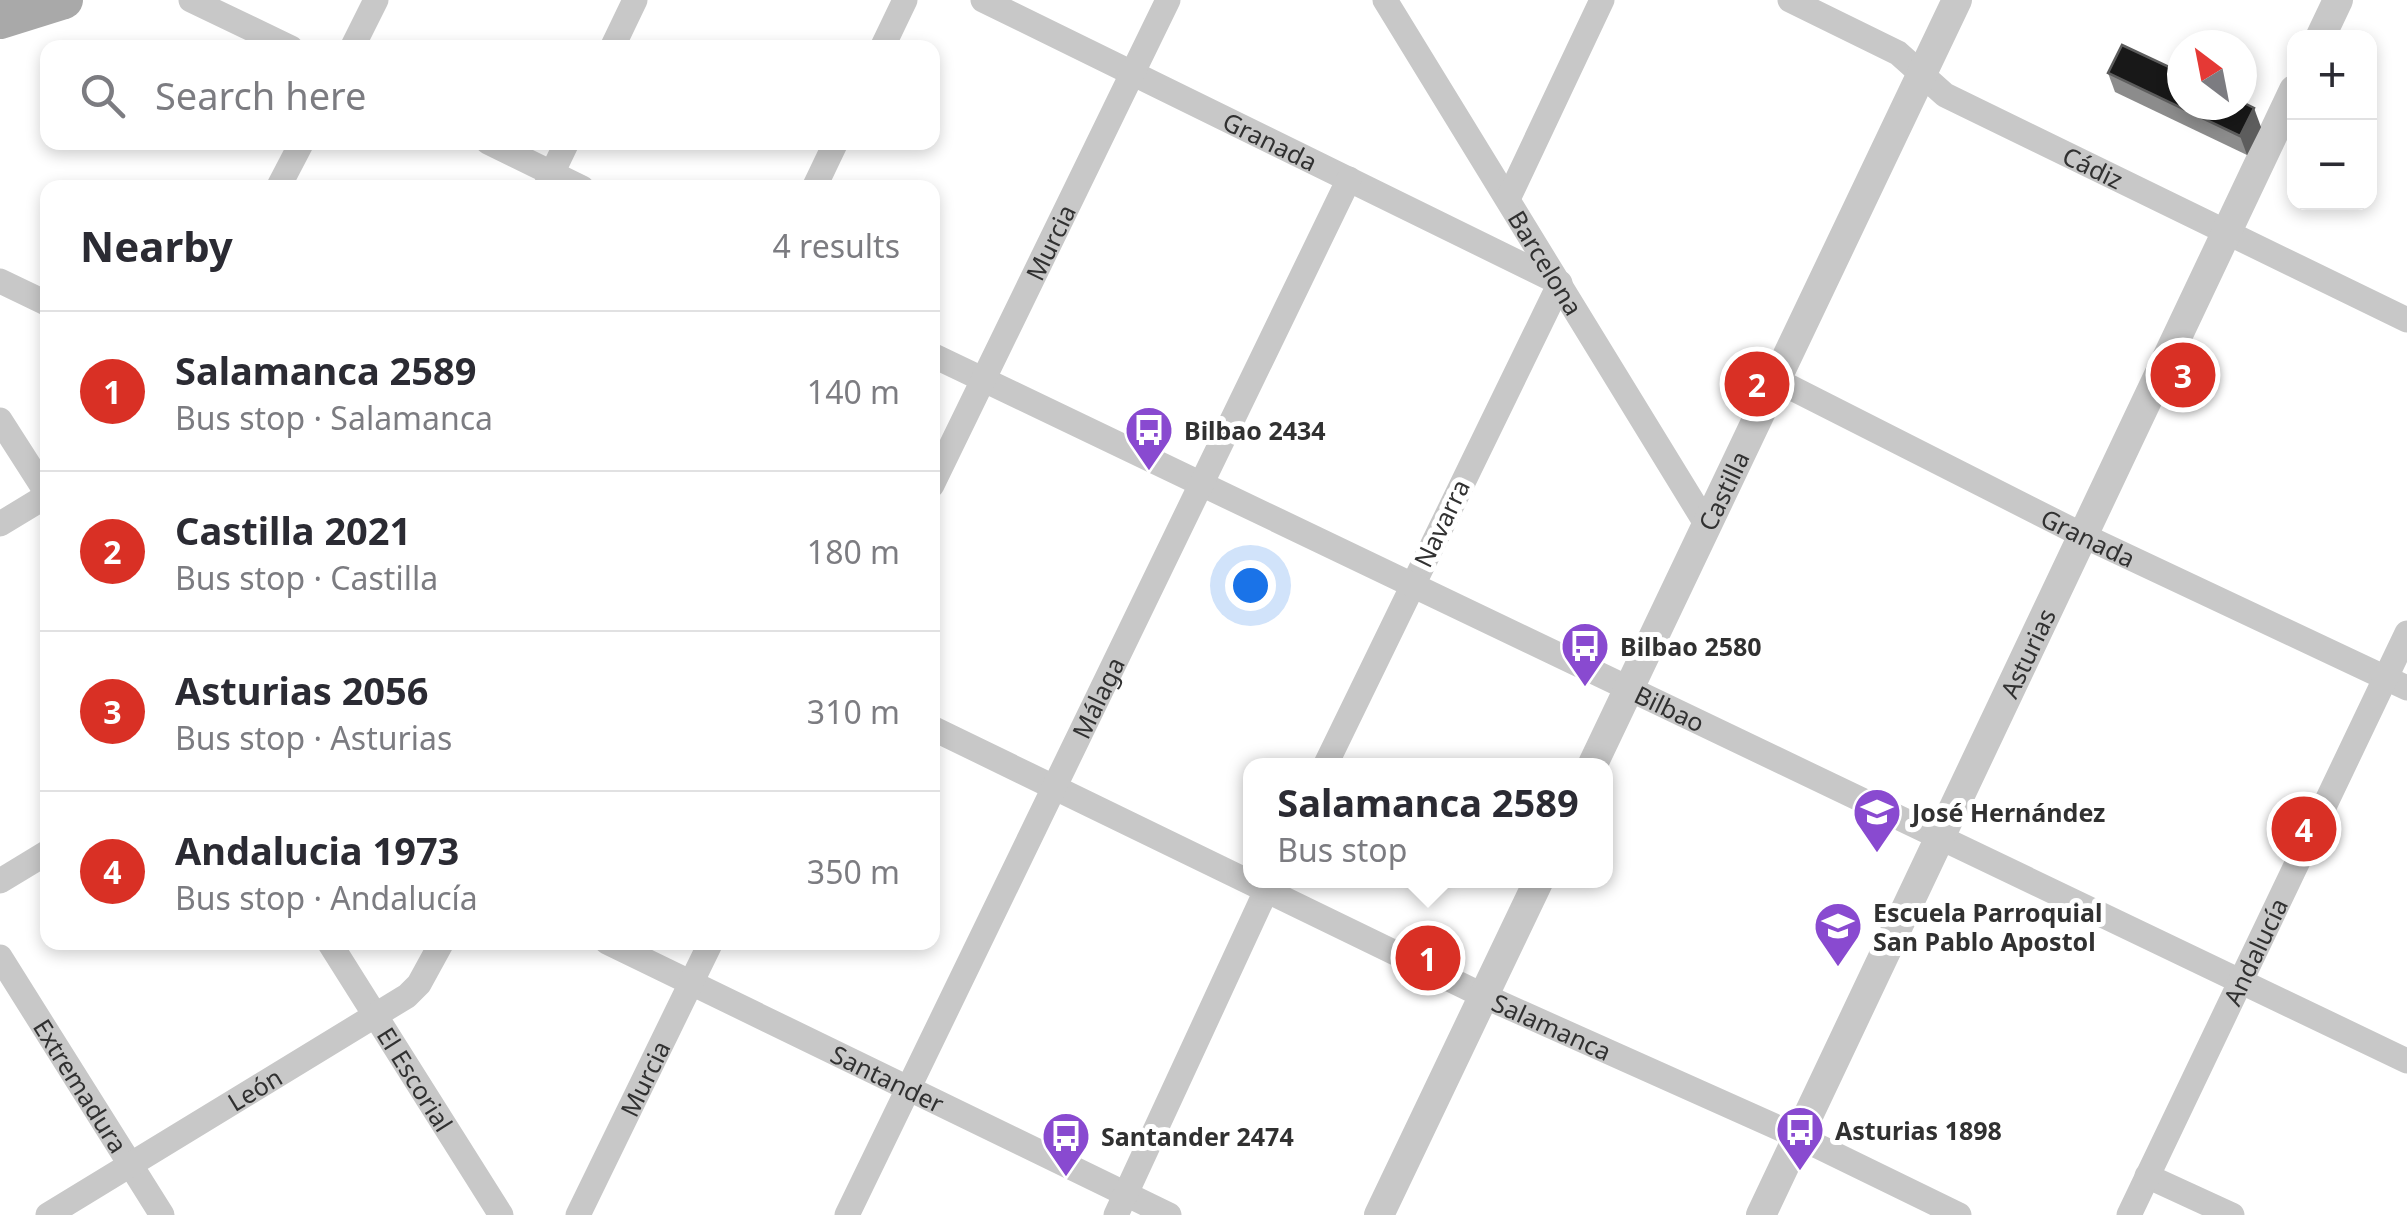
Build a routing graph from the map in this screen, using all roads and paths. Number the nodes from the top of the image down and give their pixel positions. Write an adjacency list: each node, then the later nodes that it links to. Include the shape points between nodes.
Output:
1 (64, 0): 13 (main road)
2 (190, 0): 15 (street)
3 (376, 0): 16 (street)
4 (635, 0): 17 (street)
5 (905, 0): 18 (street)
6 (982, 0): 19 (street, Granada)
7 (1168, 0): 19 (street, Murcia)
8 (1385, 0): 30 (street, Barcelona)
9 (1602, 0): 30 (street)
10 (1790, 0): 20 (street, Cádiz, via 1898,53)
11 (1957, 0): 20 (street, Castilla)
12 (2338, 0): 14 (street)
13 (0, 20)
14 (2324, 30)
15 (274, 40)
16 (356, 40)
17 (616, 40)
18 (886, 40)
19 (1134, 71): 26 (street, Granada); 38 (street, Murcia)
20 (1921, 74): 31 (street, Cádiz, via 1944,95); 37 (street, Castilla)
21 (2287, 104): 31 (street, Asturias)
22 (298, 150): 27 (street)
23 (501, 150): 28 (street)
24 (563, 150): 28 (street)
25 (832, 150): 29 (street)
26 (1350, 178): 33 (street, Granada); 41 (street, Málaga)
27 (282, 180)
28 (549, 180)
29 (818, 180)
30 (1508, 198): 33 (street, Barcelona)
31 (2225, 232): 35 (street, Cádiz); 46 (street, Asturias)
32 (0, 282): 34 (street)
33 (1560, 283): 44 (street, Barcelona); 47 (street, Navarra)
34 (40, 300)
35 (2407, 320)
36 (940, 359): 38 (street, Bilbao)
37 (1774, 379): 44 (street, Castilla); 46 (street, Granada)
38 (984, 380): 40 (street, Murcia); 41 (street, Bilbao)
39 (0, 420): 42 (street)
40 (940, 469)
41 (1198, 483): 47 (street, Bilbao); 54 (street, Málaga)
42 (40, 484)
43 (40, 499): 45 (street)
44 (1705, 522): 50 (street, Castilla)
45 (0, 524)
46 (2084, 536): 49 (street, Granada); 55 (street, Asturias)
47 (1411, 584): 50 (street, Bilbao); 52 (street, Navarra)
48 (2407, 632): 49 (street, Andalucía)
49 (2396, 683): 68 (street, Andalucía)
50 (1628, 689): 53 (street, Castilla); 55 (street, Bilbao)
51 (940, 732): 54 (street, Salamanca)
52 (1329, 758)
53 (1596, 758)
54 (1053, 786): 57 (street, Salamanca); 72 (street, Málaga)
55 (1942, 838): 68 (street, Bilbao); 73 (street, Asturias)
56 (40, 857): 58 (street)
57 (1243, 873)
58 (0, 881)
59 (1267, 888): 76 (street)
60 (1274, 888): 69 (street, Salamanca)
61 (1535, 888): 69 (street)
62 (334, 950): 70 (street, El Escorial)
63 (438, 950): 70 (street, León, via 419,984)
64 (625, 950): 67 (street, Santander)
65 (706, 950): 67 (street, Murcia)
66 (0, 957): 74 (street, Extremadura)
67 (691, 982): 72 (street, Santander); 80 (street, Murcia)
68 (2240, 982): 71 (street, Bilbao); 75 (street, Andalucía)
69 (1486, 997): 73 (street, Salamanca); 83 (street)
70 (375, 1015): 74 (street, León); 79 (street, El Escorial)
71 (2407, 1061)
72 (907, 1090): 76 (street, Santander); 81 (street, Málaga)
73 (1798, 1137): 84 (street, Asturias); 85 (street, Salamanca)
74 (130, 1164): 77 (street, León); 78 (street, Extremadura)
75 (2147, 1176): 86 (street, Andalucía); 87 (street)
76 (1121, 1205): 82 (street, Santander)
77 (48, 1215)
78 (162, 1215)
79 (501, 1215)
80 (578, 1215)
81 (847, 1215)
82 (1170, 1215)
83 (1379, 1215)
84 (1761, 1215)
85 (1959, 1215)
86 (2128, 1215)
87 (2232, 1215)

